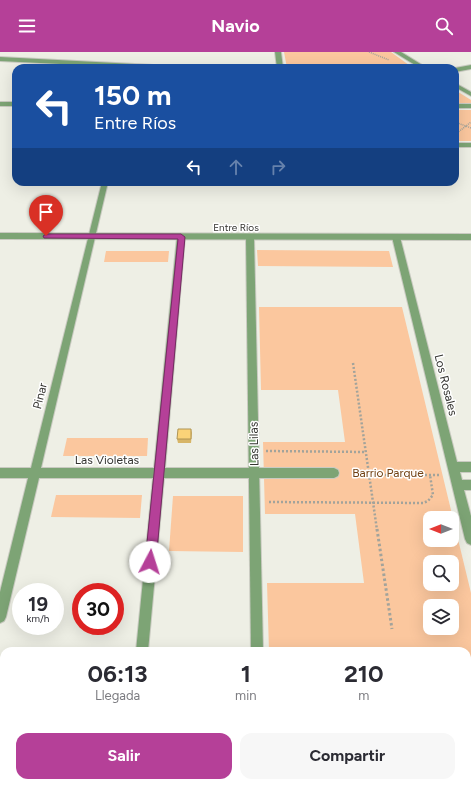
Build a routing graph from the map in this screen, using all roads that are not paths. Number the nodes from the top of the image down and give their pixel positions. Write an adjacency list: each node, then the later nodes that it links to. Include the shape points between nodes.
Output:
1 (278, 52): 5 (street)
2 (397, 52): 6 (street)
3 (0, 59): 4 (street)
4 (96, 64)
5 (280, 64)
6 (417, 64)
7 (471, 67): 8 (street)
8 (459, 69)
9 (459, 87): 10 (street)
10 (471, 94)
11 (0, 104): 12 (street)
12 (12, 104)
13 (459, 106): 14 (street)
14 (471, 106)
15 (459, 145): 16 (street)
16 (471, 145)
17 (104, 186): 19 (street, Pinar)
18 (0, 236): 19 (street, Entre Ríos)
19 (92, 236): 20 (street, Entre Ríos); 26 (street, Pinar)
20 (181, 237): 21 (street, Entre Ríos); 27 (street)
21 (250, 237): 22 (street, Entre Ríos); 28 (street, Las Lilas)
22 (396, 237): 23 (street, Entre Ríos); 30 (street, Los Rosales)
23 (471, 237)
24 (471, 467): 30 (street)
25 (0, 473): 26 (street, Las Violetas)
26 (35, 473): 27 (street, Las Violetas); 33 (street, Pinar)
27 (159, 473): 28 (street, Las Violetas); 34 (street)
28 (254, 473): 29 (street, Las Violetas); 35 (street, Las Lilas)
29 (334, 473)
30 (455, 476): 31 (street); 32 (street, Los Rosales)
31 (471, 485)
32 (471, 539)
33 (0, 617)
34 (142, 647)
35 (258, 647)

